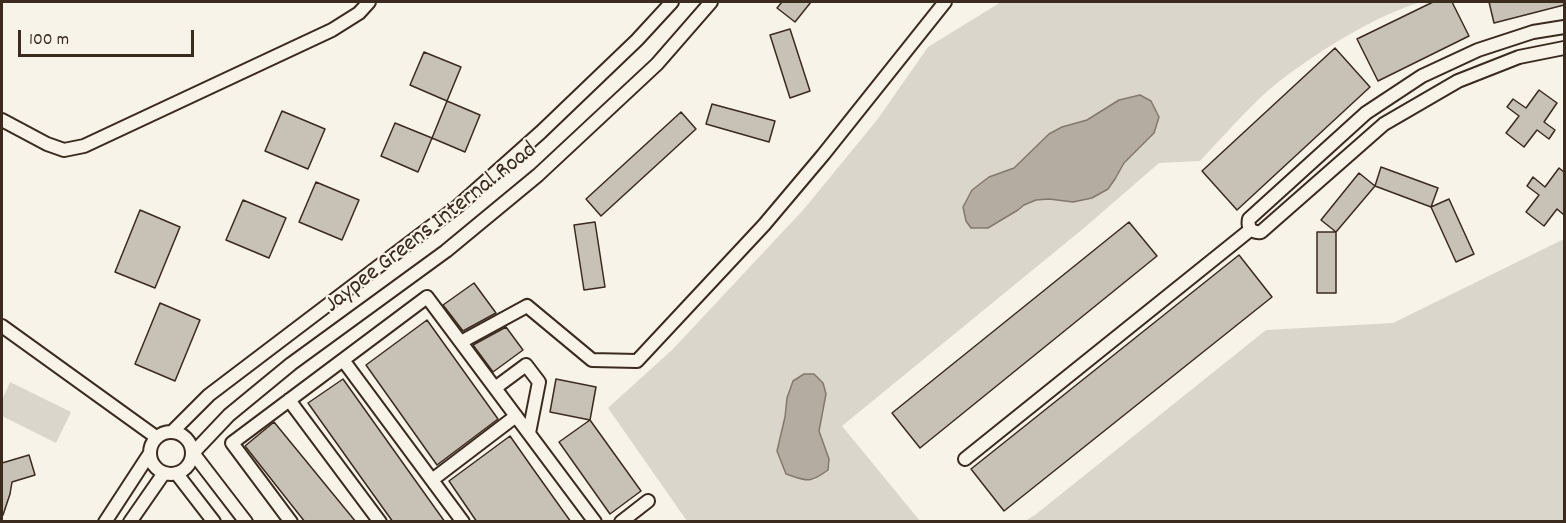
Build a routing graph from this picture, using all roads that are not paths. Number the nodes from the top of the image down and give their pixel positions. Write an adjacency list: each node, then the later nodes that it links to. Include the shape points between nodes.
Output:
1 (369, 2): 7 (street, via 332,30 84,146 64,150)
2 (672, 2): 15 (street, Jaypee Greens Internal Road, via 557,117 458,206 209,394)
3 (711, 2): 19 (street, Jaypee Greens Internal Road, via 657,64 538,175 446,251 291,364 229,415)
4 (945, 2): 10 (street, via 764,225 637,361 592,360 527,306)
5 (1564, 27): 8 (street, via 1533,32 1478,50 1422,76 1366,113 1249,219)
6 (1564, 48): 8 (street, via 1519,57 1458,81 1384,124 1261,232)
7 (2, 120)
8 (1250, 230): 20 (street)
9 (2, 326): 17 (street)
10 (461, 342): 11 (street, via 427,297); 12 (street)
11 (343, 360): 13 (street); 23 (street)
12 (495, 388): 14 (street); 16 (street, via 526,365 539,382)
13 (289, 400): 29 (street, via 232,443); 30 (street)
14 (516, 416): 16 (street); 23 (street)
15 (173, 431): 17 (street, Jaypee Greens Internal Road); 19 (street, via 189,441)
16 (529, 433): 32 (street)
17 (156, 437): 18 (street)
18 (150, 453): 21 (street, via 154,465); 25 (street)
19 (192, 453): 22 (street, Jaypee Greens Internal Road, via 188,466); 28 (street)
20 (965, 459)
21 (164, 473): 22 (street); 26 (street)
22 (177, 474): 27 (street)
23 (432, 480): 31 (street)
24 (648, 501): 33 (street)
25 (105, 522)
26 (130, 522)
27 (214, 522)
28 (246, 522)
29 (291, 522)
30 (380, 522)
31 (464, 522)
32 (595, 522)
33 (621, 522)

